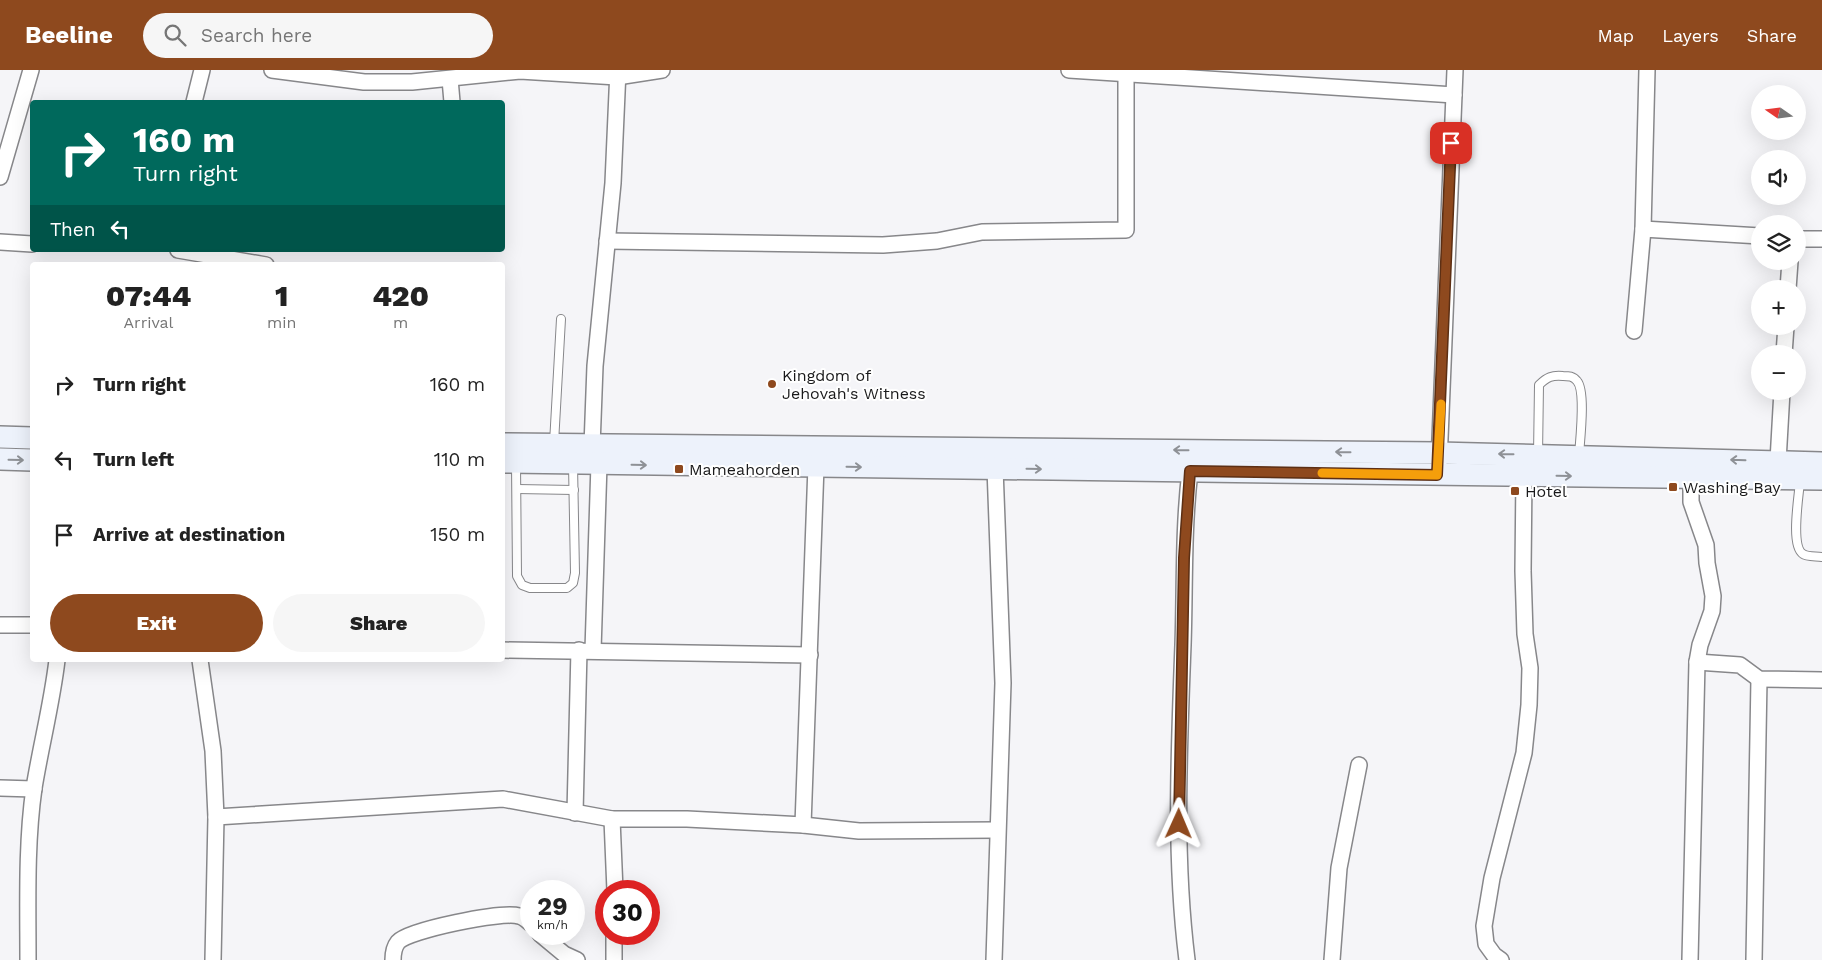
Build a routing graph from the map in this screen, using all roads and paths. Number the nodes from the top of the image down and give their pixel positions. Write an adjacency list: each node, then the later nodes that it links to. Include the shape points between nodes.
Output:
1 (31, 70): 16 (street)
2 (202, 70): 14 (street)
3 (272, 70): 11 (street)
4 (662, 70): 10 (street)
5 (1069, 70): 9 (street)
6 (1455, 70): 13 (street)
7 (1646, 70): 17 (street)
8 (520, 71): 10 (street); 12 (street)
9 (1126, 72): 13 (street); 21 (street, via 1126,230 982,232 938,241 883,245)
10 (618, 74): 21 (street, via 613,183)
11 (365, 76): 12 (street, via 412,82)
12 (450, 79): 15 (street)
13 (1454, 94): 33 (street)
14 (194, 100)
15 (452, 100)
16 (0, 177)
17 (1643, 229): 18 (street); 27 (street)
18 (1751, 235)
19 (1806, 239): 20 (street)
20 (1822, 239)
21 (606, 241): 34 (street, via 595,366)
22 (0, 242): 23 (street)
23 (30, 244)
24 (190, 252): 25 (street)
25 (248, 262)
26 (561, 318): 32 (lane)
27 (1634, 331)
28 (1781, 400): 40 (street)
29 (0, 437): 30 (street)
30 (30, 438)
31 (505, 444): 32 (street)
32 (554, 445): 34 (street)
33 (1439, 454): 34 (street, one-way to 34); 35 (street, one-way to 33); 46 (street)
34 (595, 455): 42 (street); 43 (street, one-way to 43); 57 (street)
35 (1538, 455): 36 (street); 36 (lane, via 1539,385 1547,377 1571,376 1578,382 1581,394)
36 (1579, 456): 40 (street, one-way to 36)
37 (0, 460): 38 (street, one-way to 38)
38 (30, 460)
39 (509, 462): 42 (street); 51 (lane)
40 (1778, 462): 41 (street)
41 (1822, 463)
42 (573, 464): 52 (lane)
43 (816, 466): 44 (street, one-way to 44); 58 (street)
44 (995, 468): 45 (street, one-way to 45); 71 (street, via 1003,683)
45 (1190, 471): 46 (street); 82 (street, via 1184,558 1179,747 1179,842)
46 (1437, 475): 47 (street)
47 (1524, 475): 48 (street, one-way to 48); 84 (street, via 1523,571 1525,634 1530,668 1529,705 1524,753 1492,878 1484,926 1486,944)
48 (1691, 477): 49 (street); 61 (street, via 1691,502 1706,545 1713,596 1710,619)
49 (1800, 479): 50 (street); 53 (lane, via 1797,547 1803,554)
50 (1822, 479)
51 (517, 489): 52 (lane); 52 (lane, via 517,576 522,585 530,588 568,588 573,583)
52 (574, 490)
53 (1822, 557)
54 (0, 625): 55 (street)
55 (30, 625)
56 (505, 650): 57 (street)
57 (586, 650): 58 (street); 67 (street)
58 (810, 655): 70 (street)
59 (57, 662): 66 (street)
60 (200, 662): 68 (street, via 213,750)
61 (1697, 662): 62 (street, via 1740,665); 85 (street)
62 (1759, 679): 63 (street); 86 (street)
63 (1822, 680)
64 (1359, 764): 83 (street, via 1339,868)
65 (0, 788): 66 (street)
66 (34, 788): 76 (street)
67 (575, 813): 68 (street, via 503,798); 69 (street)
68 (216, 817): 77 (street)
69 (612, 819): 70 (street); 72 (street)
70 (803, 825): 71 (street, via 859,831)
71 (996, 830): 81 (street)
72 (615, 880)
73 (520, 916): 78 (street, via 493,916 414,933 399,941)
74 (553, 945): 79 (street)
75 (614, 945): 80 (street)
76 (28, 960)
77 (214, 960)
78 (393, 960)
79 (576, 960)
80 (614, 960)
81 (994, 960)
82 (1187, 960)
83 (1332, 960)
84 (1501, 960)
85 (1690, 960)
86 (1754, 960)

